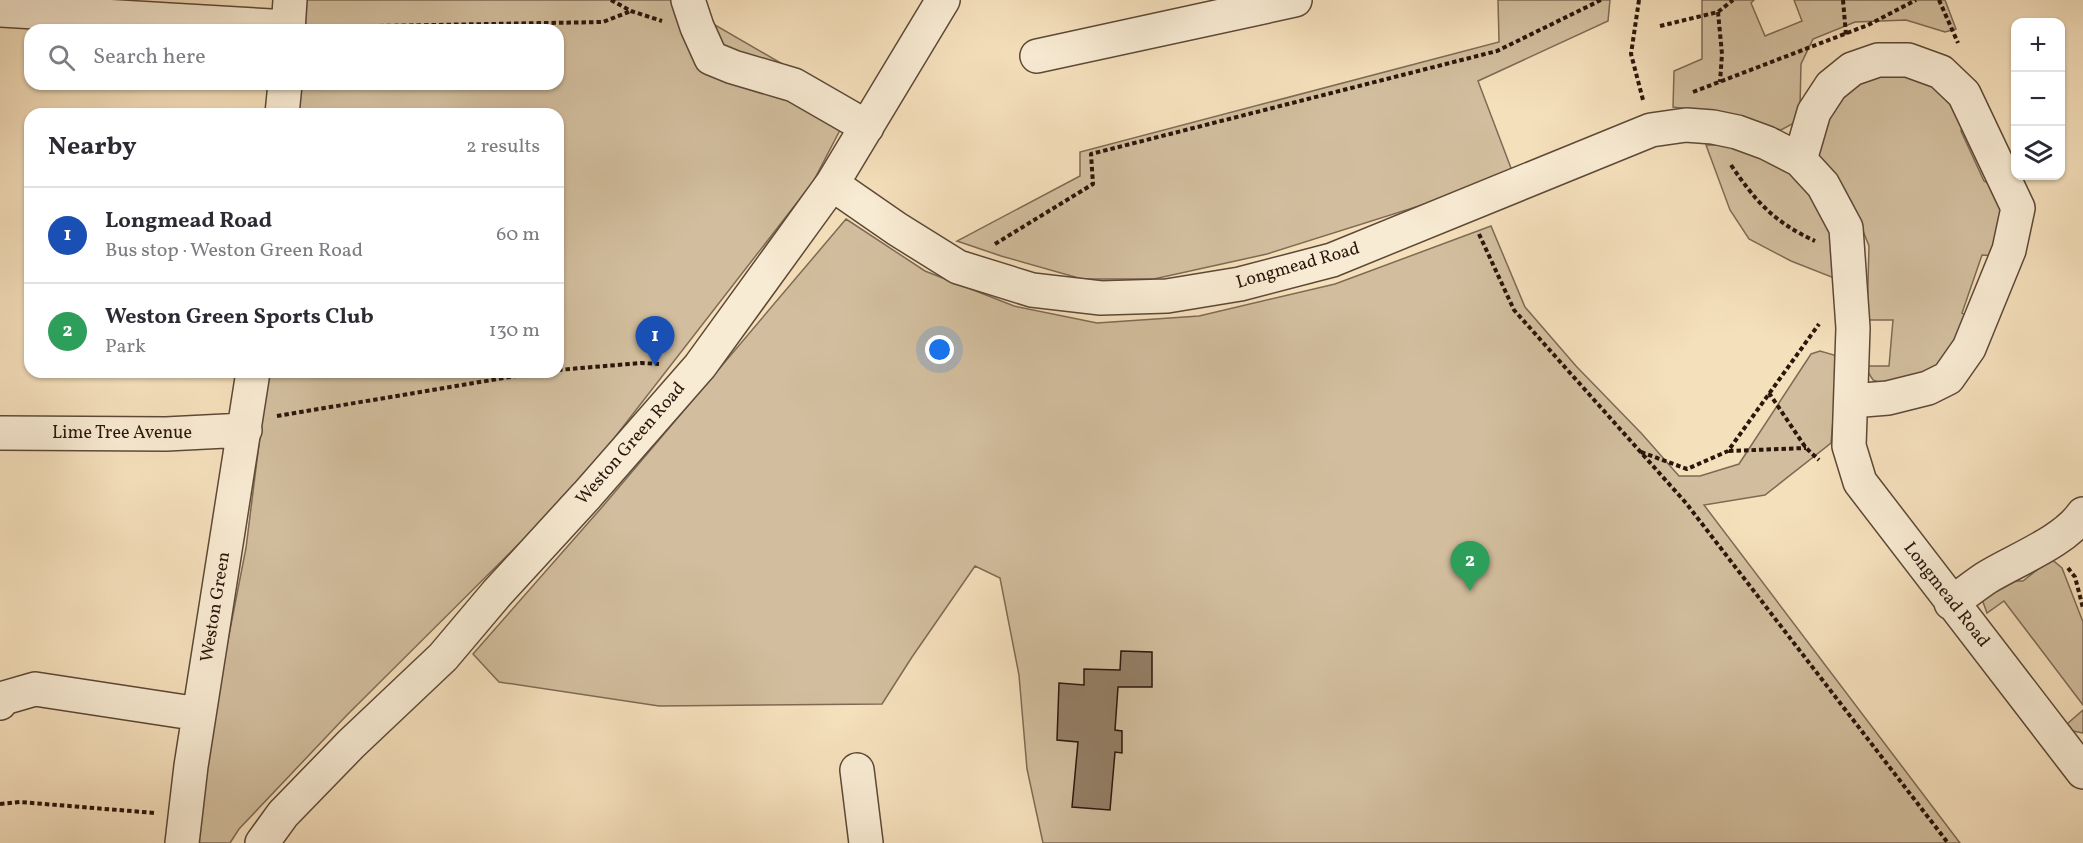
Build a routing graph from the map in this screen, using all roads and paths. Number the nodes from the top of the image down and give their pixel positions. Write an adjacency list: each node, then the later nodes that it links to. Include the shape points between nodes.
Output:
1 (611, 0): 11 (path)
2 (688, 0): 16 (street)
3 (943, 0): 22 (street, Weston Green Road)
4 (1295, 0): 17 (street)
5 (1601, 0): 28 (path, via 1497,51 1091,154 1093,184)
6 (1639, 0): 24 (path, via 1631,54)
7 (1733, 0): 12 (path)
8 (1843, 0): 15 (path)
9 (1916, 0): 15 (path)
10 (0, 10): 13 (street)
11 (631, 11): 13 (path, via 603,22); 16 (path)
12 (1718, 12): 14 (path); 18 (path)
13 (289, 19)
14 (1660, 26)
15 (1845, 33): 18 (path)
16 (700, 34): 22 (street, via 711,58 794,85)
17 (1037, 56)
18 (1720, 82): 20 (path)
19 (284, 90): 21 (street)
20 (1686, 94)
21 (283, 108)
22 (867, 127): 26 (street, Weston Green Road)
23 (1713, 127): 24 (street, Longmead Road, via 1686,125); 25 (street, Longmead Road, via 1767,143); 29 (path, via 1722,152 1761,206 1795,232 1827,246)
24 (1651, 130): 27 (street, Longmead Road)
25 (1800, 160): 29 (street, Longmead Road, via 1823,185 1846,228); 35 (street, via 1814,112 1831,86 1852,69 1878,60 1908,60 1941,72 1964,94 2018,208 2001,272 1969,348 1948,378 1928,388 1888,398)
26 (832, 184): 28 (street, Longmead Road); 30 (street, Weston Green Road)
27 (1466, 207): 28 (street, Longmead Road, via 1332,260 1240,284 1167,297 1101,298 1032,290); 40 (path, via 1514,310)
28 (958, 267)
29 (1851, 275): 34 (path); 35 (street, Longmead Road)
30 (700, 366): 31 (path, via 641,363); 52 (street, Weston Green Road, via 443,657 351,744 283,814)
31 (564, 369)
32 (252, 378): 36 (street, Weston Green)
33 (507, 378): 36 (path)
34 (1769, 393): 38 (path); 39 (path)
35 (1851, 401): 41 (street, Longmead Road, via 1849,446)
36 (246, 426): 37 (street, Lime Tree Avenue, via 166,434); 47 (street, Weston Green)
37 (0, 433)
38 (1806, 447): 39 (path); 41 (path, via 1838,477)
39 (1728, 451): 40 (path, via 1687,469)
40 (1640, 452): 54 (path, via 1686,503)
41 (1858, 476): 44 (street, Longmead Road)
42 (2083, 514): 43 (street)
43 (2050, 543): 44 (street); 45 (path, via 2075,577)
44 (1951, 603): 48 (street, Longmead Road)
45 (2083, 608)
46 (0, 703): 47 (street, via 4,698 35,689)
47 (199, 714): 51 (street, Weston Green)
48 (2082, 768)
49 (857, 771): 53 (street)
50 (0, 804): 51 (path, via 20,802)
51 (183, 829)
52 (262, 843)
53 (866, 843)
54 (1948, 843)

